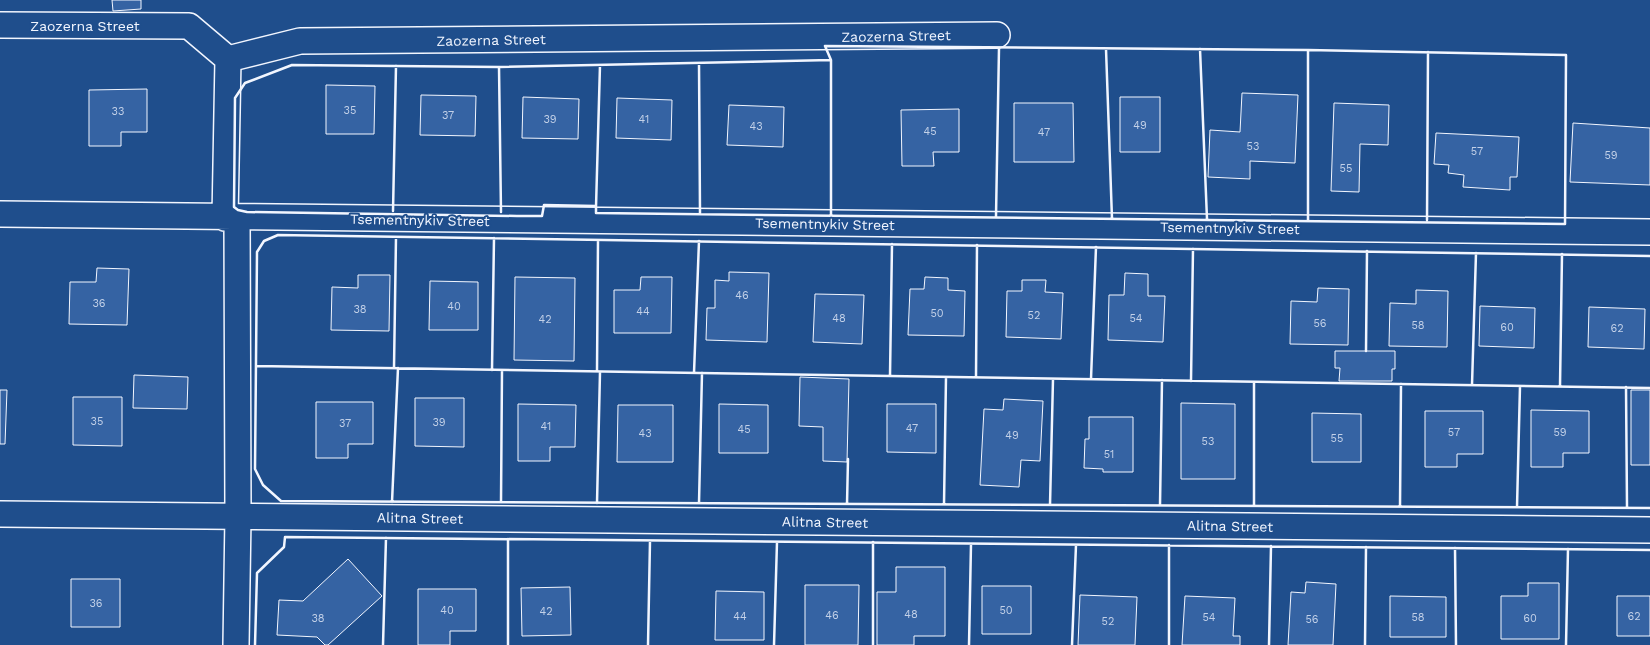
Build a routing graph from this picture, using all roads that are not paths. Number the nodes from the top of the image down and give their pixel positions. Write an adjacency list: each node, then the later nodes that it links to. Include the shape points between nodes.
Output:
1 (0, 25): 3 (street, Zaozerna Street, via 188,26)
2 (997, 35): 3 (street, Zaozerna Street, via 300,41)
3 (228, 59): 5 (street)
4 (0, 214): 5 (street, Tsementnykiv Street)
5 (231, 218): 6 (street, Tsementnykiv Street); 8 (street)
6 (1650, 232)
7 (0, 514): 8 (street, Alitna Street)
8 (238, 516): 9 (street, Alitna Street); 10 (street)
9 (1650, 530)
10 (236, 645)

